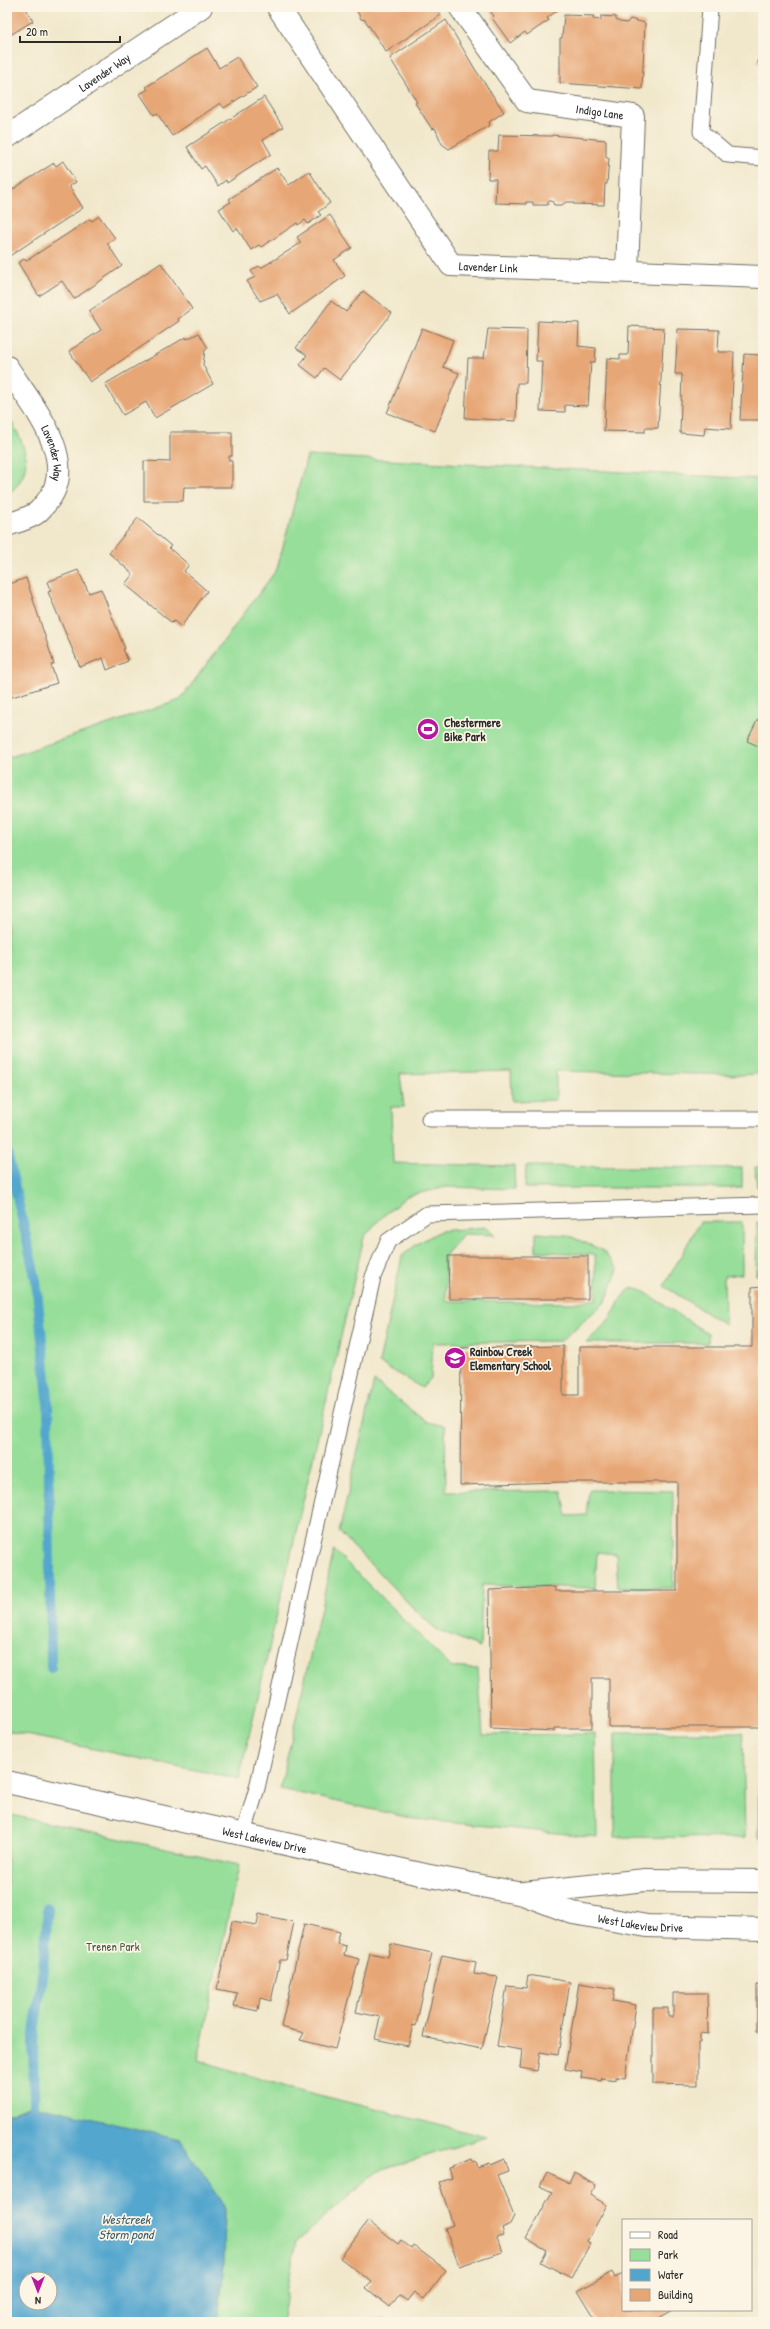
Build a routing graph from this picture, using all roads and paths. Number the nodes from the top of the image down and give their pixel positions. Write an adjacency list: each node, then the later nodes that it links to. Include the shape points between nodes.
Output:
1 (201, 7): 5 (street, Lavender Way)
2 (278, 7): 7 (street, Lavender Link, via 451,264)
3 (460, 7): 7 (street, Indigo Lane, via 527,101 633,116)
4 (710, 7): 6 (lane, via 701,132 728,155)
5 (7, 137)
6 (763, 158)
7 (627, 271): 8 (street, Lavender Link)
8 (763, 277)
9 (7, 367): 10 (street, Lavender Way, via 44,424 54,445 59,465 57,483 36,514)
10 (7, 525)
11 (429, 1119): 12 (lane)
12 (763, 1119)
13 (763, 1205): 15 (lane, via 427,1214 388,1241 373,1277 259,1780)
14 (7, 1782): 15 (street, West Lakeview Drive)
15 (243, 1836): 17 (street, West Lakeview Drive)
16 (763, 1881): 17 (street, West Lakeview Drive, via 645,1880 592,1884)
17 (523, 1894): 18 (street, West Lakeview Drive, via 573,1913 647,1926)
18 (763, 1929)

